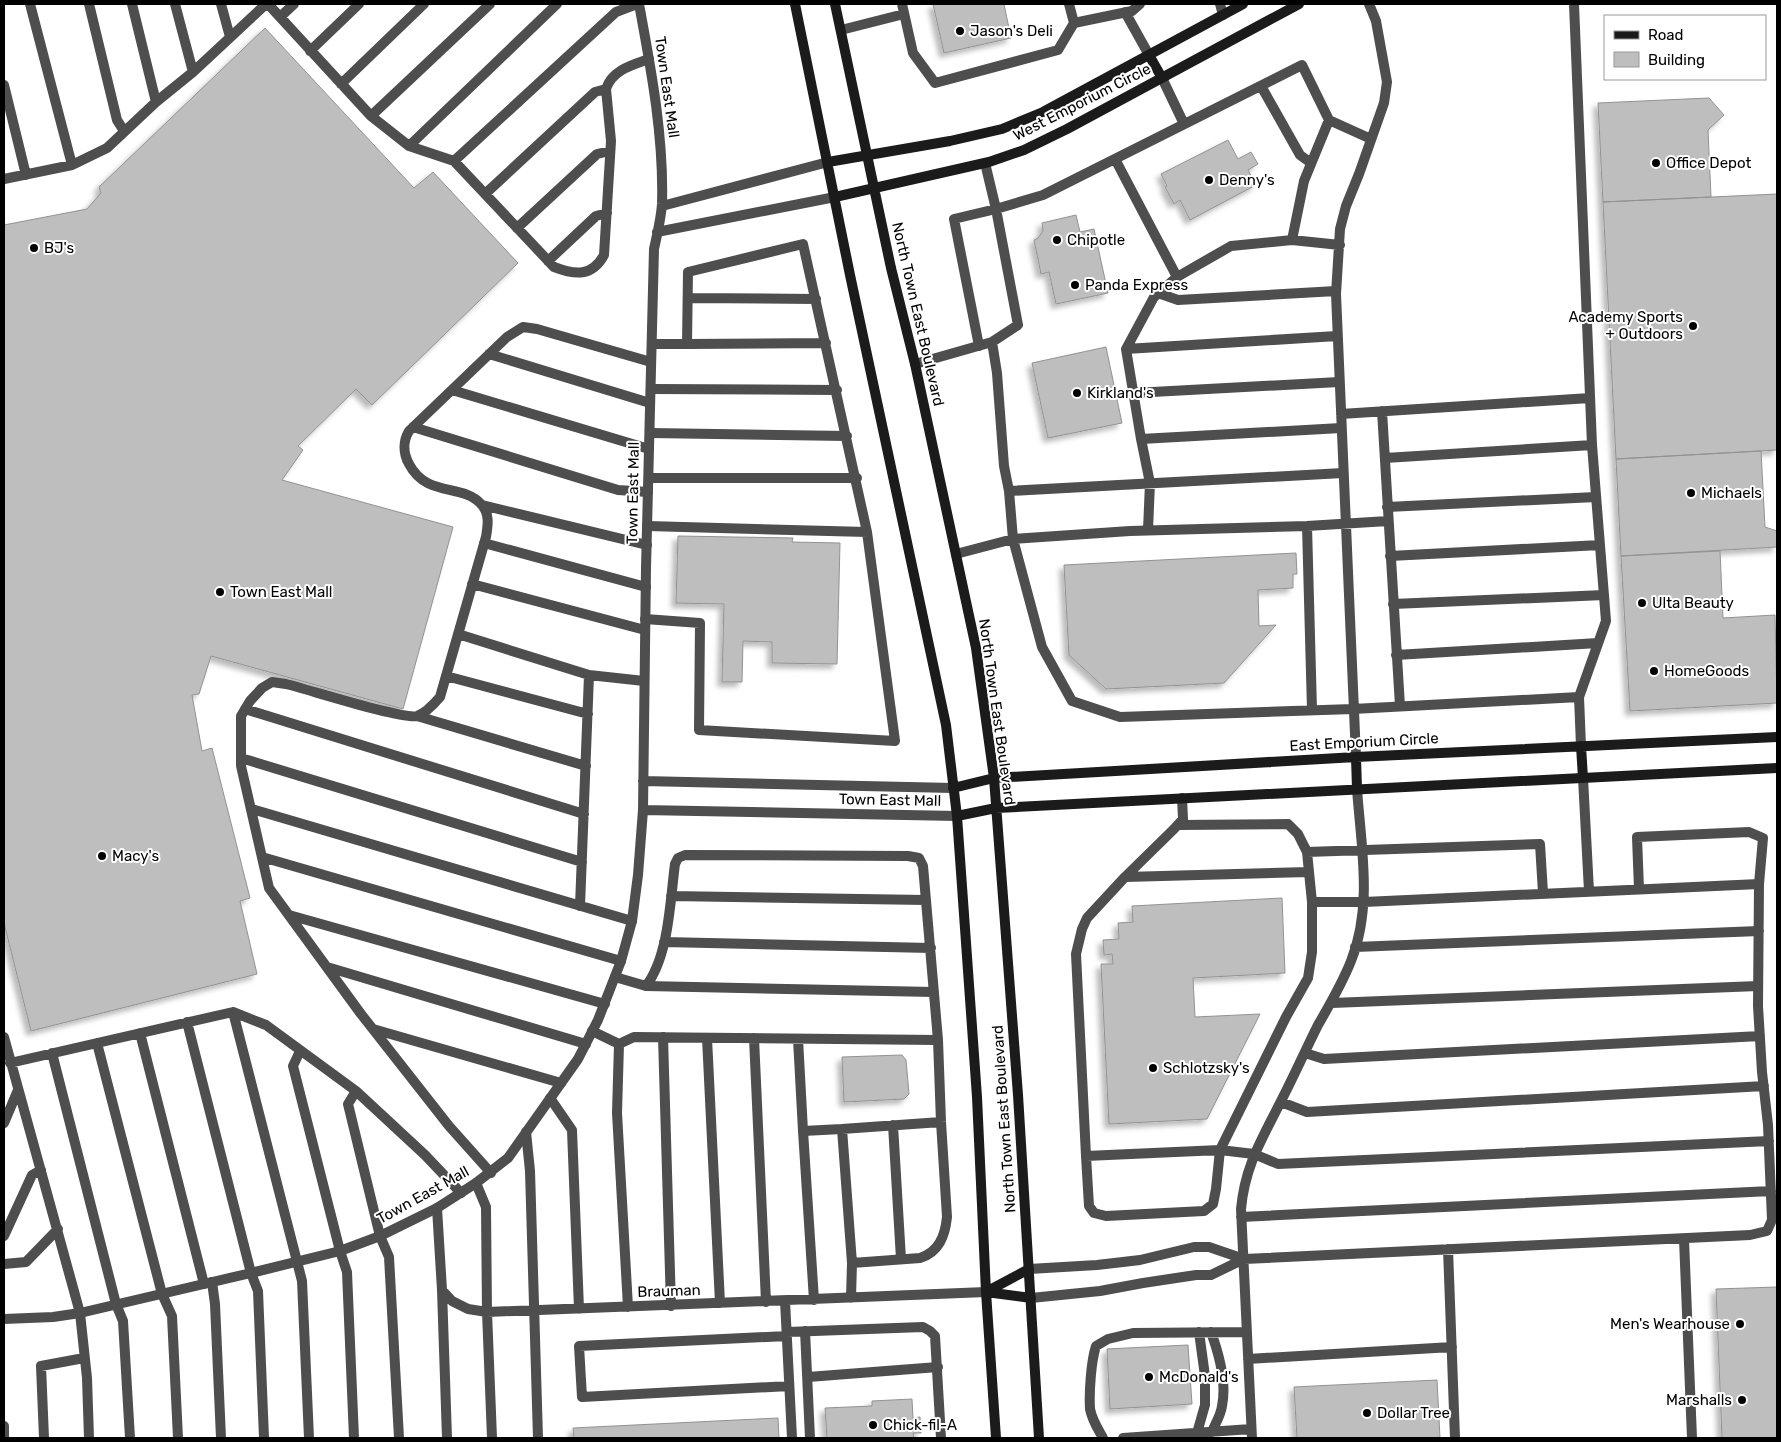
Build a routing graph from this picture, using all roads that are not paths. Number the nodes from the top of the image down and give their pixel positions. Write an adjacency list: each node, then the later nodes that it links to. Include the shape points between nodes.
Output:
1 (30, 4): 53 (street)
2 (89, 4): 43 (street, via 116,120)
3 (132, 4): 39 (street)
4 (175, 4): 33 (street)
5 (221, 4): 29 (street)
6 (267, 4): 26 (street); 29 (street)
7 (294, 4): 26 (street)
8 (359, 4): 30 (street)
9 (424, 4): 35 (street)
10 (490, 4): 40 (street)
11 (557, 4): 45 (street)
12 (638, 4): 32 (street, Town East Mall); 49 (street, via 616,12)
13 (795, 4): 50 (main road, North Town East Boulevard)
14 (835, 4): 28 (main road, North Town East Boulevard)
15 (902, 4): 24 (street)
16 (1069, 4): 27 (street)
17 (1140, 4): 23 (street)
18 (1220, 4): 25 (street)
19 (1243, 4): 25 (main road, West Emporium Circle)
20 (1299, 4): 34 (main road, West Emporium Circle)
21 (1369, 4): 44 (street, via 1376,21 1387,82 1384,103)
22 (1574, 4): 87 (street)
23 (1125, 12): 27 (street); 31 (street)
24 (904, 14): 27 (street, via 913,53 935,83 1058,50); 28 (street)
25 (1223, 15): 31 (main road, West Emporium Circle)
26 (280, 17): 30 (street)
27 (1074, 23)
28 (841, 30): 47 (main road, North Town East Boulevard)
29 (230, 37): 33 (street)
30 (310, 51): 35 (street)
31 (1149, 55): 34 (main road); 47 (main road, West Emporium Circle, via 1043,112 1002,129)
32 (649, 59): 38 (street, via 621,70); 59 (street, Town East Mall, via 660,145)
33 (192, 72): 39 (street)
34 (1162, 78): 42 (street); 51 (main road, West Emporium Circle, via 1068,129 1024,150)
35 (341, 84): 40 (street)
36 (4, 85): 54 (street)
37 (1261, 86): 41 (street, via 1302,65); 42 (street); 52 (street, via 1300,155)
38 (606, 89): 46 (street); 57 (street, via 595,92)
39 (156, 102): 43 (street)
40 (371, 116): 45 (street)
41 (1329, 120): 44 (street); 52 (street)
42 (1184, 124): 48 (street)
43 (124, 132): 53 (street, via 108,148)
44 (1371, 139): 65 (street, via 1346,206)
45 (409, 146): 49 (street)
46 (610, 151): 61 (street); 62 (street, via 597,154)
47 (867, 154): 50 (main road, West Emporium Circle); 56 (main road, North Town East Boulevard)
48 (1116, 159): 60 (street, via 1043,195); 67 (street)
49 (454, 161): 57 (street)
50 (828, 162): 58 (main road, North Town East Boulevard); 59 (street)
51 (985, 163): 56 (main road, West Emporium Circle); 60 (street)
52 (1311, 163): 64 (street, via 1304,180)
53 (72, 165): 54 (street)
54 (26, 175): 55 (street)
55 (4, 179)
56 (874, 188): 58 (main road, West Emporium Circle); 81 (main road, North Town East Boulevard)
57 (485, 194): 62 (street)
58 (835, 197): 63 (street); 148 (main road, North Town East Boulevard, via 946,725)
59 (662, 206): 63 (street, Town East Mall)
60 (996, 209): 73 (street, via 1018,325); 77 (street, via 954,219)
61 (607, 213): 66 (street, via 596,216); 66 (street, via 604,255 598,266 586,272 569,272 554,267)
62 (517, 228): 66 (street)
63 (657, 232): 75 (street, Town East Mall)
64 (1292, 240): 65 (street); 67 (street, via 1231,246)
65 (1340, 245): 68 (street)
66 (548, 261)
67 (1177, 277): 69 (street)
68 (1336, 291): 69 (street, via 1178,300); 72 (street)
69 (1158, 293): 78 (street)
70 (688, 298): 71 (street); 71 (street, via 688,272 804,244); 76 (street)
71 (816, 299): 74 (street)
72 (1338, 336): 78 (street); 82 (street)
73 (992, 342): 77 (street); 103 (street)
74 (826, 343): 76 (street); 85 (street)
75 (652, 344): 76 (street); 80 (street, Town East Mall)
76 (687, 344)
77 (979, 346): 81 (street)
78 (1126, 349): 86 (street)
79 (489, 354): 80 (street, via 507,337 523,328 537,329); 84 (street); 88 (street)
80 (652, 362): 83 (street, Town East Mall)
81 (915, 364): 118 (main road, North Town East Boulevard)
82 (1339, 382): 86 (street); 90 (street)
83 (651, 389): 85 (street); 88 (street, Town East Mall)
84 (452, 390): 91 (street); 97 (street)
85 (837, 390): 94 (street)
86 (1134, 393): 95 (street)
87 (1590, 398): 89 (street); 96 (street)
88 (650, 403): 93 (street, Town East Mall)
89 (1382, 411): 90 (street); 98 (street)
90 (1341, 414): 92 (street)
91 (413, 427): 104 (street, via 618,490); 106 (street, via 405,438 405,456 413,471 429,484 468,495)
92 (1341, 428): 95 (street); 99 (street)
93 (650, 433): 94 (street); 97 (street, Town East Mall)
94 (847, 436): 101 (street)
95 (1141, 439): 102 (street)
96 (1592, 445): 98 (street); 105 (street)
97 (649, 449): 100 (street, Town East Mall)
98 (1385, 458): 107 (street)
99 (1343, 473): 102 (street); 109 (street)
100 (648, 478): 101 (street); 104 (street, Town East Mall)
101 (856, 478): 113 (street)
102 (1150, 483): 103 (street); 112 (street)
103 (1008, 491): 114 (street)
104 (648, 492): 110 (street, Town East Mall)
105 (1596, 497): 107 (street); 117 (street)
106 (482, 505): 115 (street, via 488,520); 116 (street)
107 (1388, 507): 108 (street)
108 (1388, 521): 109 (street); 119 (street)
109 (1346, 523): 111 (street); 135 (street)
110 (648, 526): 113 (street); 116 (street, Town East Mall)
111 (1307, 526): 112 (street); 136 (street)
112 (1148, 530): 114 (street)
113 (867, 532): 124 (street, via 896,741 699,730 700,623)
114 (1013, 539): 118 (street); 136 (street, via 1042,647 1072,702 1120,717)
115 (484, 543): 120 (street); 121 (street)
116 (647, 545): 121 (street, Town East Mall)
117 (1600, 545): 119 (street); 122 (street)
118 (956, 554): 145 (main road, North Town East Boulevard, via 976,648)
119 (1390, 556): 123 (street)
120 (472, 584): 125 (street); 126 (street)
121 (646, 587): 124 (street, Town East Mall)
122 (1604, 595): 123 (street); 127 (street, via 1606,621)
123 (1394, 604): 128 (street)
124 (646, 619): 125 (street, Town East Mall)
125 (646, 630): 131 (street, Town East Mall)
126 (458, 634): 129 (street); 130 (street)
127 (1598, 642): 128 (street); 132 (street)
128 (1396, 655): 133 (street)
129 (589, 675): 131 (street); 137 (street)
130 (446, 676): 137 (street); 138 (street, via 440,697)
131 (644, 681): 147 (street, Town East Mall)
132 (1579, 697): 133 (street); 140 (street)
133 (1400, 706): 135 (street)
134 (245, 709): 138 (street, via 262,688 272,682); 142 (street, via 241,716); 154 (street)
135 (1353, 709): 136 (street); 141 (street)
136 (1312, 710)
137 (588, 714): 143 (street)
138 (416, 716): 143 (street)
139 (1777, 737): 140 (main road, East Emporium Circle)
140 (1581, 746): 141 (main road, East Emporium Circle); 146 (main road)
141 (1356, 757): 145 (main road, East Emporium Circle); 149 (main road)
142 (241, 758): 152 (street); 160 (street)
143 (586, 766): 154 (street)
144 (1777, 768): 146 (main road)
145 (994, 778): 148 (main road, East Emporium Circle); 151 (main road, North Town East Boulevard)
146 (1583, 778): 149 (main road); 165 (street)
147 (643, 781): 148 (street, Town East Mall); 153 (street, Town East Mall)
148 (953, 788): 155 (main road, North Town East Boulevard)
149 (1357, 789): 150 (main road); 157 (street)
150 (1182, 798): 151 (main road); 156 (street, via 1183,819)
151 (996, 808): 155 (main road); 239 (main road, North Town East Boulevard)
152 (252, 809): 159 (street); 171 (street)
153 (643, 810): 155 (street, Town East Mall); 173 (street, Town East Mall)
154 (584, 814): 160 (street)
155 (957, 816): 243 (main road, North Town East Boulevard, via 977,1097)
156 (1178, 825): 158 (street, via 1288,824 1298,834); 162 (street)
157 (1362, 850): 158 (street); 166 (street, via 1540,844); 170 (street)
158 (1307, 852): 161 (street)
159 (262, 856): 172 (street, via 270,888); 178 (street)
160 (582, 862): 171 (street)
161 (1309, 872): 162 (street); 169 (street)
162 (1125, 877): 220 (street, via 1088,918 1076,954)
163 (1759, 884): 164 (street); 164 (street, via 1763,838 1749,832 1637,837); 174 (street)
164 (1638, 889): 165 (street)
165 (1589, 891): 166 (street)
166 (1543, 893): 170 (street)
167 (671, 896): 168 (street); 168 (street, via 675,864 685,855 908,856 919,858 923,866); 175 (street)
168 (926, 900): 177 (street)
169 (1312, 902): 170 (street); 218 (street, via 1312,952 1308,978)
170 (1364, 902): 176 (street)
171 (580, 906): 173 (street)
172 (289, 915): 179 (street); 185 (street)
173 (632, 922): 178 (street, Town East Mall)
174 (1759, 931): 176 (street); 182 (street)
175 (664, 942): 177 (street); 181 (street, via 662,954)
176 (1355, 946): 184 (street)
177 (930, 948): 183 (street)
178 (621, 961): 180 (street, Town East Mall)
179 (327, 967): 188 (street); 199 (street)
180 (615, 978): 181 (street); 185 (street, Town East Mall)
181 (646, 986): 183 (street)
182 (1758, 986): 184 (street); 191 (street)
183 (934, 992): 197 (street)
184 (1332, 1003): 203 (street)
185 (605, 1004): 189 (street, Town East Mall)
186 (233, 1012): 187 (street); 201 (street, via 266,1025); 236 (street)
187 (187, 1022): 190 (street); 240 (street)
188 (373, 1029): 205 (street); 222 (street, via 448,1126)
189 (592, 1031): 199 (street, Town East Mall); 200 (street)
190 (140, 1033): 198 (street); 241 (street)
191 (1760, 1036): 203 (street, via 1324,1059); 206 (street)
192 (4, 1037): 204 (street)
193 (663, 1037): 194 (street); 200 (street, via 634,1037); 252 (street)
194 (707, 1038): 195 (street); 251 (street)
195 (754, 1038): 196 (street); 249 (street)
196 (798, 1039): 197 (street); 215 (street)
197 (938, 1040): 211 (street)
198 (97, 1043): 202 (street); 244 (street)
199 (586, 1044): 205 (street, Town East Mall)
200 (619, 1044): 253 (street, via 616,1113)
201 (300, 1051): 208 (street); 233 (street, via 294,1066)
202 (52, 1053): 204 (street); 250 (street)
203 (1305, 1053): 210 (street)
204 (10, 1063): 207 (street)
205 (561, 1083): 209 (street, Town East Mall)
206 (1764, 1086): 210 (street, via 1306,1112); 217 (street)
207 (18, 1090): 212 (street); 221 (street)
208 (356, 1091): 224 (street); 230 (street, via 348,1104)
209 (550, 1098): 216 (street, Town East Mall); 254 (street, via 572,1130)
210 (1280, 1102): 219 (street)
211 (941, 1122): 213 (street); 234 (street, via 946,1230 930,1255)
212 (4, 1123)
213 (893, 1125): 214 (street); 234 (street)
214 (842, 1128): 215 (street); 237 (street)
215 (803, 1131): 248 (street)
216 (526, 1132): 222 (street, Town East Mall, via 508,1158); 255 (street)
217 (1769, 1141): 219 (street, via 1278,1164); 225 (street)
218 (1220, 1150): 219 (street); 220 (street); 220 (street, via 1213,1204 1204,1211 1106,1216 1094,1214 1088,1206)
219 (1254, 1154): 227 (street, via 1243,1187)
220 (1086, 1156)
221 (41, 1170): 228 (street); 229 (street, via 32,1174)
222 (491, 1173): 223 (street, Town East Mall)
223 (476, 1183): 224 (street, Town East Mall); 256 (street, via 486,1207)
224 (461, 1192): 226 (street, Town East Mall)
225 (1771, 1192): 227 (street); 231 (street, via 1772,1220 1767,1231 1750,1235)
226 (437, 1208): 230 (street, Town East Mall); 242 (street)
227 (1241, 1217): 235 (street)
228 (58, 1229): 238 (street, via 26,1262); 257 (street)
229 (4, 1236)
230 (380, 1236): 233 (street, Town East Mall); 283 (street, via 389,1256)
231 (1684, 1238): 232 (street); 295 (street)
232 (1448, 1249): 235 (street); 264 (street)
233 (340, 1250): 236 (street, Town East Mall); 282 (street, via 347,1272)
234 (901, 1259): 237 (street)
235 (1244, 1259): 239 (street, via 1209,1247 1194,1247 1131,1261); 246 (street, via 1211,1275); 262 (street)
236 (297, 1262): 240 (street, Town East Mall); 281 (street, via 302,1281)
237 (852, 1263): 245 (street)
238 (4, 1264)
239 (1029, 1268): 243 (main road); 246 (main road, North Town East Boulevard)
240 (251, 1273): 241 (street, Town East Mall); 280 (street, via 258,1292)
241 (208, 1283): 244 (street, Town East Mall); 279 (street, via 215,1304)
242 (442, 1290): 256 (street, Brauman, via 452,1301 468,1309); 284 (street)
243 (986, 1292): 245 (street, Brauman); 246 (main road); 290 (main road, North Town East Boulevard)
244 (162, 1294): 250 (street, Town East Mall); 278 (street, via 172,1316)
245 (851, 1298): 248 (street, Brauman)
246 (1031, 1298): 291 (main road, North Town East Boulevard)
247 (785, 1300): 248 (street, Brauman); 249 (street, Brauman); 263 (street)
248 (814, 1300)
249 (766, 1302): 251 (street, Brauman)
250 (116, 1304): 257 (street, Town East Mall); 277 (street, via 123,1321)
251 (720, 1304): 252 (street, Brauman)
252 (671, 1306): 253 (street, Brauman)
253 (628, 1307): 254 (street, Brauman)
254 (580, 1309): 255 (street, Brauman)
255 (533, 1311): 256 (street, Brauman); 286 (street)
256 (487, 1312): 285 (street)
257 (80, 1313): 258 (street, Town East Mall); 265 (street)
258 (4, 1319)
259 (805, 1331): 263 (street); 267 (street, via 923,1327 935,1336); 268 (street)
260 (1198, 1332): 261 (street); 272 (street, via 1205,1376 1205,1405); 292 (street, via 1133,1333 1108,1339 1096,1346 1092,1356 1090,1409)
261 (1211, 1332): 262 (street); 271 (street, via 1218,1350 1223,1393 1222,1407)
262 (1247, 1332): 266 (street)
263 (787, 1334): 269 (street); 269 (street, via 579,1346 582,1397)
264 (1452, 1347): 266 (street); 294 (street)
265 (84, 1358): 275 (street, via 41,1366); 276 (street)
266 (1248, 1359): 273 (street)
267 (938, 1367): 268 (street); 289 (street)
268 (808, 1377): 288 (street)
269 (789, 1386): 287 (street)
270 (4, 1426): 274 (street)
271 (1212, 1432): 272 (street); 273 (street)
272 (1197, 1433): 293 (street)
273 (1251, 1434)
274 (4, 1438)
275 (44, 1438)
276 (89, 1438)
277 (130, 1438)
278 (178, 1438)
279 (221, 1438)
280 (264, 1438)
281 (310, 1438)
282 (354, 1438)
283 (399, 1438)
284 (447, 1438)
285 (492, 1438)
286 (538, 1438)
287 (792, 1438)
288 (810, 1438)
289 (941, 1438)
290 (996, 1438)
291 (1039, 1438)
292 (1103, 1438)
293 (1123, 1438)
294 (1455, 1438)
295 (1692, 1438)

